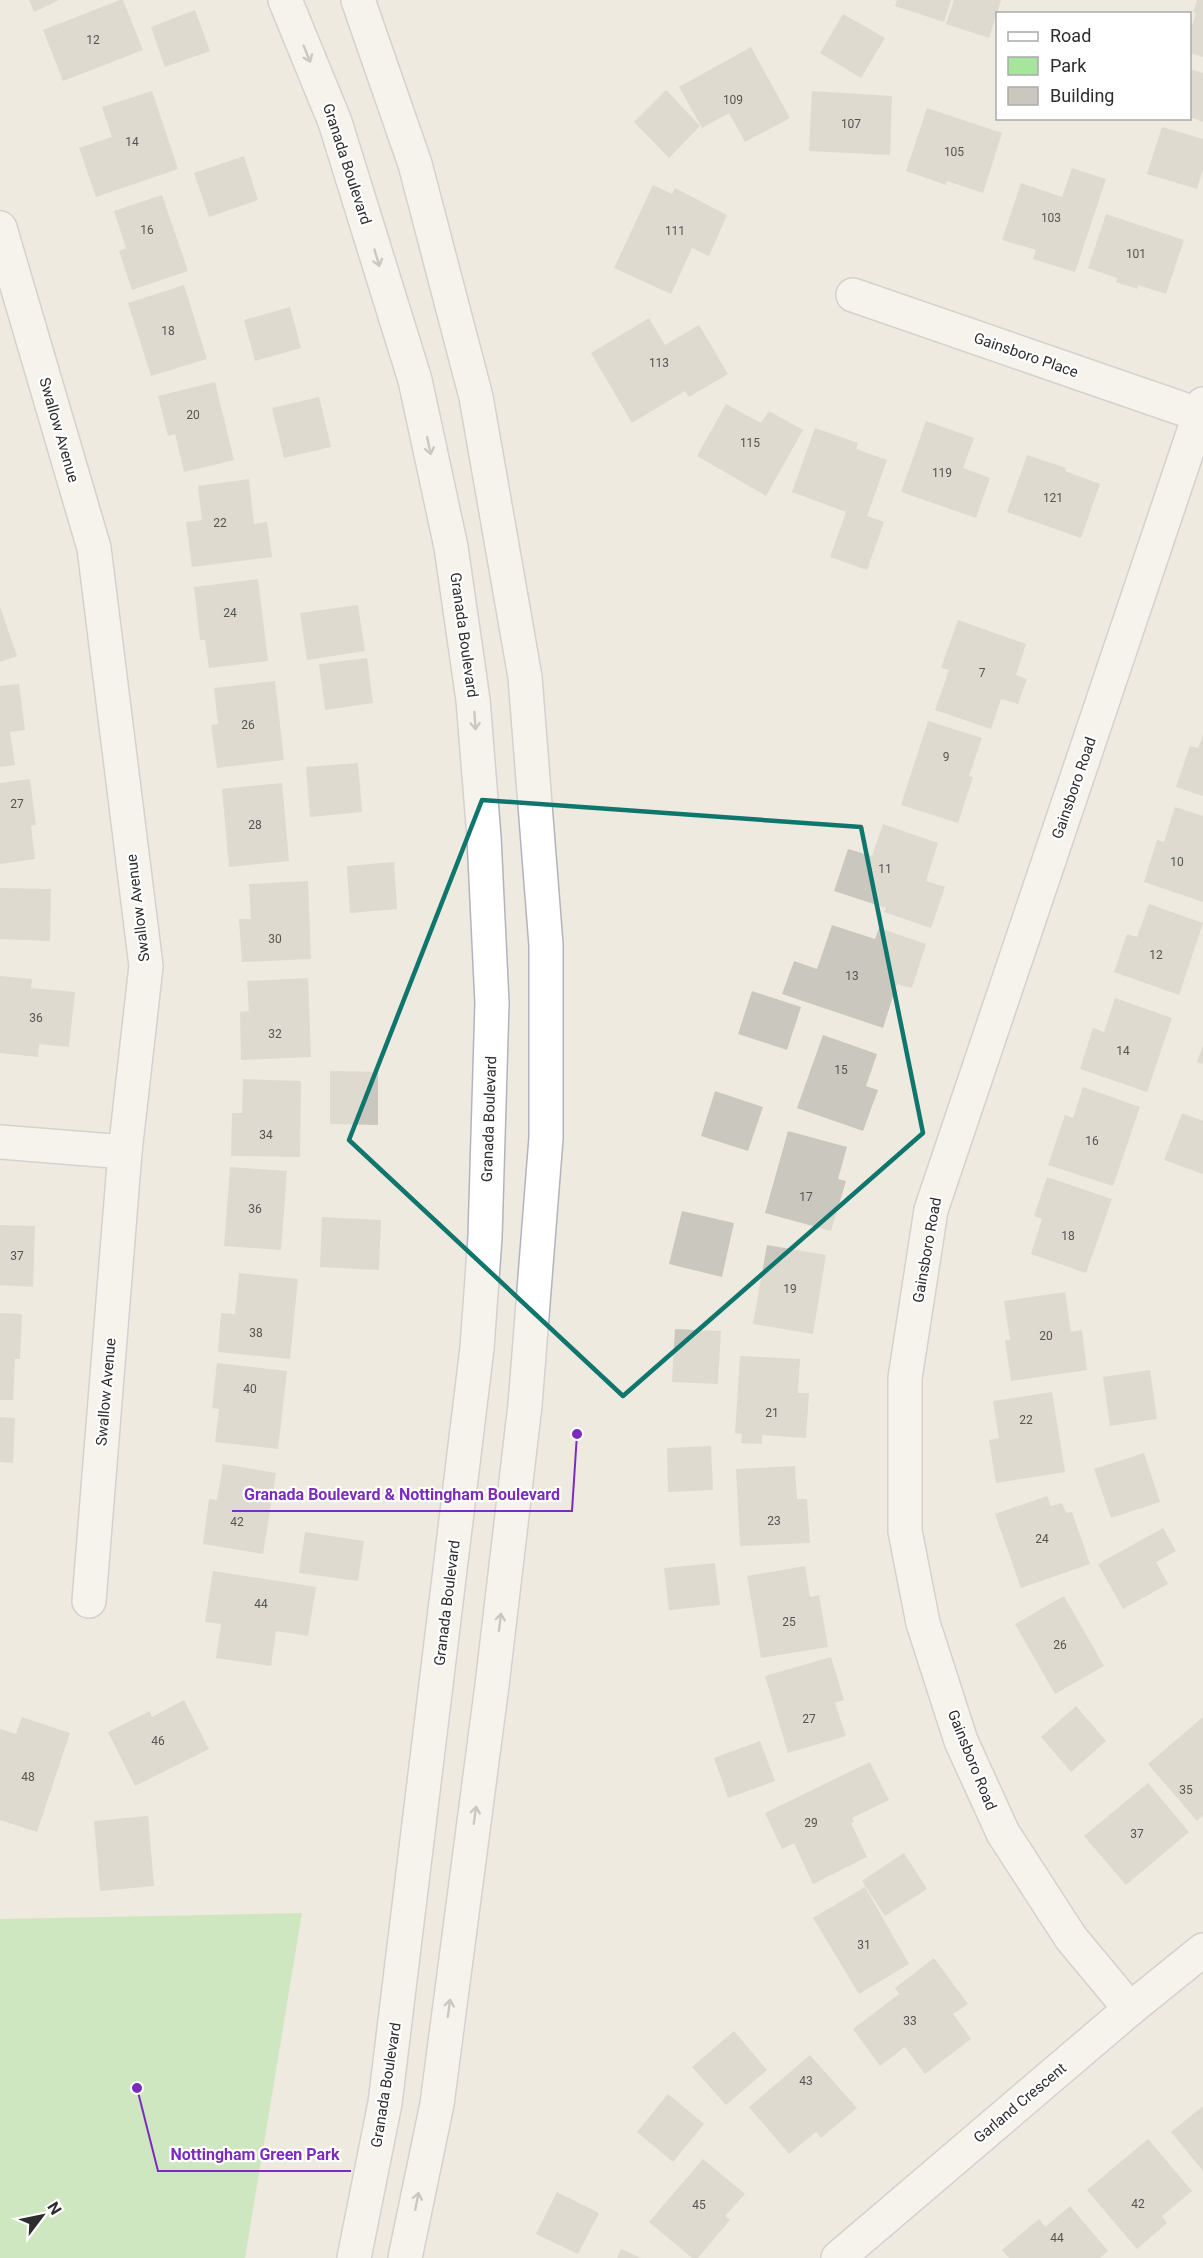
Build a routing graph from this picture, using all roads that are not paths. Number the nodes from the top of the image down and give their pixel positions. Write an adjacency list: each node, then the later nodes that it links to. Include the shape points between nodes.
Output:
1 (285, 0): 11 (main road, Granada Boulevard, one-way to 11, via 335,123 415,380 451,547 473,700 492,1003 485,1237 477,1348 385,2103)
2 (358, 0): 12 (main road, one-way to 2, via 437,2104 525,1405 546,1138 546,945 525,677 476,397 415,164)
3 (0, 228): 7 (main road, Swallow Avenue, via 94,548 146,966)
4 (853, 295): 5 (main road, Gainsboro Place)
5 (1202, 411): 10 (main road, Gainsboro Road, via 931,1210 905,1378 905,1531 923,1623 961,1741 1003,1833 1071,1938)
6 (0, 1142): 7 (main road)
7 (125, 1152): 8 (main road, Swallow Avenue)
8 (89, 1601)
9 (1203, 1950): 10 (main road, Garland Crescent)
10 (1130, 2009): 13 (main road, Garland Crescent)
11 (354, 2258)
12 (405, 2258)
13 (838, 2258)

